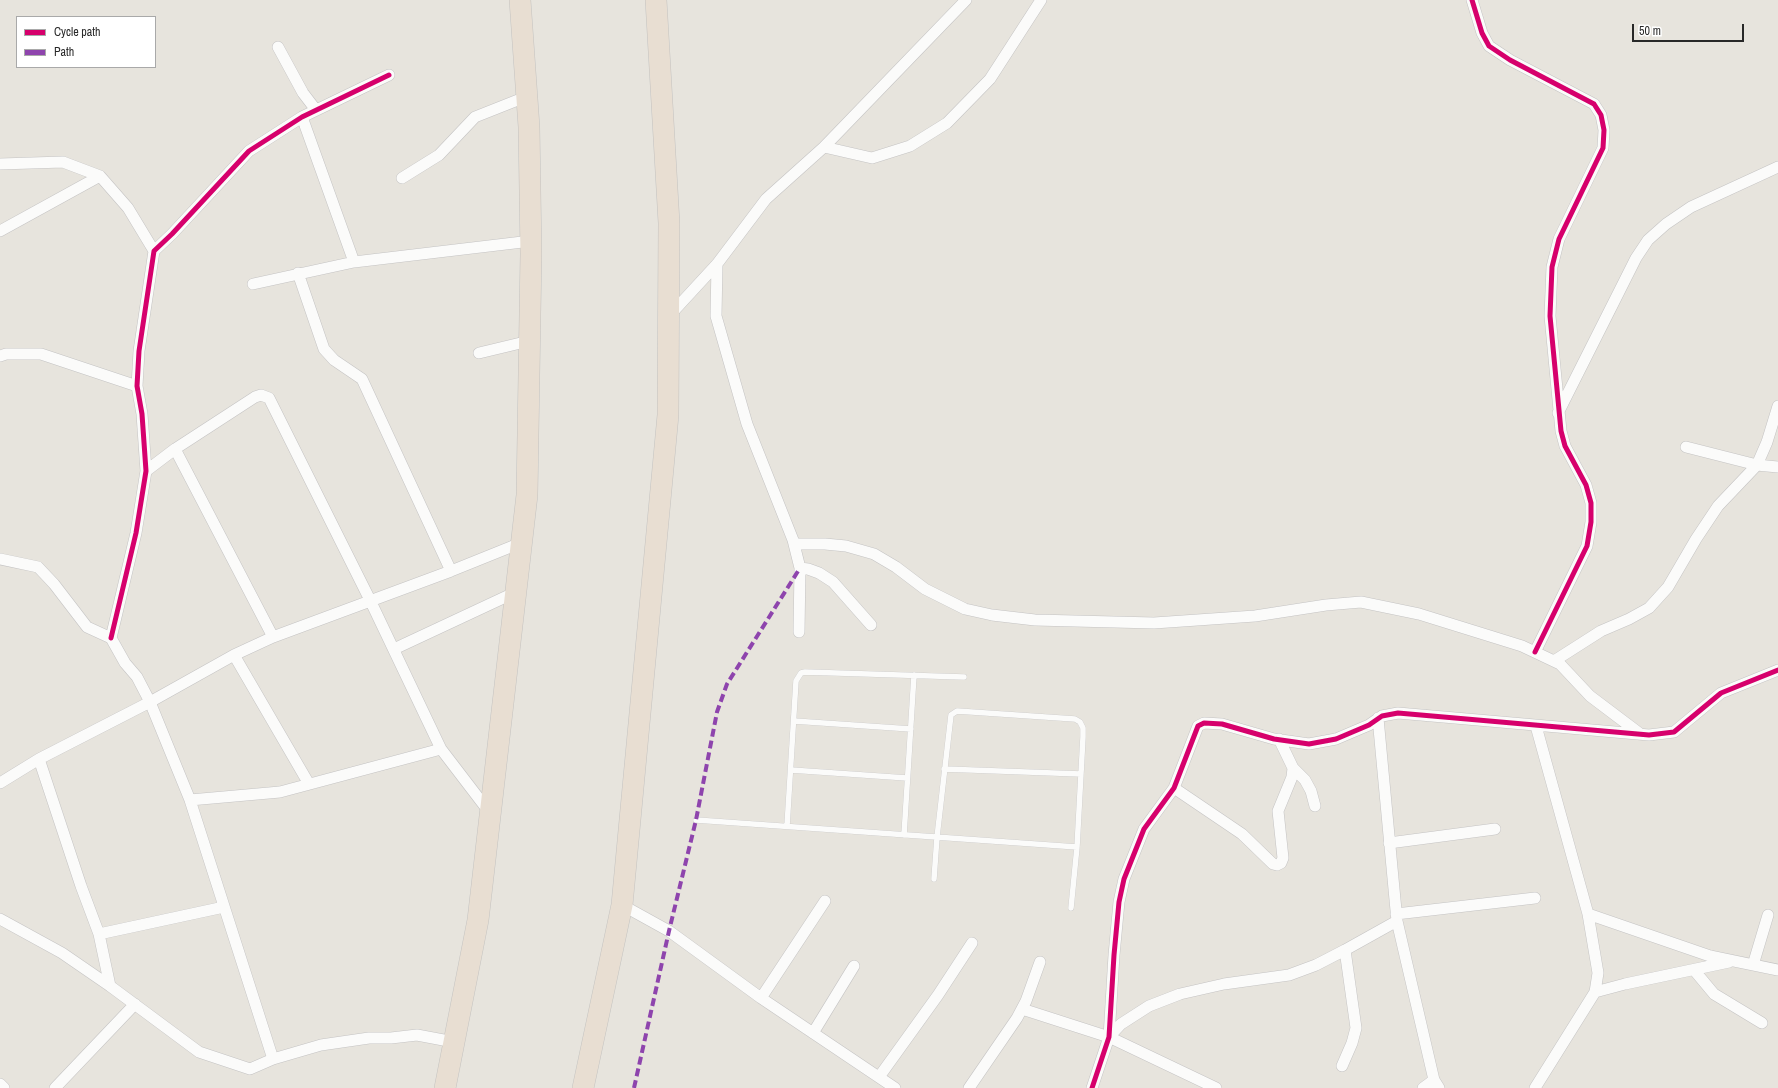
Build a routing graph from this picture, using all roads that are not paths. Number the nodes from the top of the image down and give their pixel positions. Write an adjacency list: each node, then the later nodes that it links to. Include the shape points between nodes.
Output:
1 (520, 0): 8 (highway)
2 (656, 0): 23 (highway, via 669,223)
3 (966, 0): 11 (street)
4 (1041, 0): 11 (street, via 990,79 947,123 910,146 872,158)
5 (1472, 0): 29 (street, via 1482,33 1489,46 1510,60 1594,104 1601,115 1604,130 1603,148 1559,239 1552,267 1550,316)
6 (278, 47): 9 (street, via 303,93)
7 (389, 75): 9 (street)
8 (528, 96): 15 (street, via 475,117 439,155); 17 (highway)
9 (316, 110): 10 (street)
10 (302, 117): 18 (street, via 250,151); 19 (street)
11 (824, 147): 20 (street, via 766,199)
12 (0, 164): 14 (street, via 63,162)
13 (1778, 168): 29 (street, via 1691,207 1648,240 1636,258)
14 (100, 176): 16 (street); 18 (street, via 128,208)
15 (402, 178)
16 (0, 231)
17 (530, 241): 19 (street); 24 (highway)
18 (154, 251): 27 (street, via 139,351)
19 (354, 262): 21 (street)
20 (717, 264): 23 (street); 36 (street, via 716,316 747,424)
21 (298, 273): 22 (street); 39 (street, via 324,349 334,360 362,379)
22 (253, 284)
23 (668, 317): 83 (highway, via 668,415)
24 (529, 342): 25 (street); 35 (highway, via 527,495)
25 (479, 353)
26 (0, 356): 27 (street, via 41,354)
27 (137, 386): 34 (street, via 142,414)
28 (1778, 406): 32 (street)
29 (1558, 413): 47 (street, via 1565,446 1586,485 1591,503 1591,522 1587,546)
30 (1686, 447): 32 (street)
31 (175, 449): 34 (street); 41 (street, via 255,397 261,395 269,398); 44 (street)
32 (1757, 465): 33 (street); 49 (street, via 1718,506 1668,588 1649,608 1630,620 1601,631)
33 (1778, 467)
34 (146, 471): 45 (street, via 136,532)
35 (522, 542): 39 (street); 40 (highway)
36 (794, 544): 38 (street); 47 (street, via 846,546 874,554 925,589 965,609 992,615 1035,620 1154,623 1255,616 1326,604 1361,602 1419,614)
37 (0, 559): 45 (street, via 38,567 87,627)
38 (800, 568): 42 (street, via 819,573 833,582); 43 (street)
39 (451, 571): 41 (street)
40 (516, 592): 46 (street); 72 (highway)
41 (370, 600): 44 (street); 46 (street)
42 (871, 625)
43 (799, 632)
44 (273, 637): 48 (street)
45 (111, 638): 53 (street)
46 (394, 649): 60 (street)
47 (1535, 652): 49 (street)
48 (234, 655): 53 (street); 68 (street)
49 (1554, 661): 58 (street, via 1560,664 1590,696)
50 (1778, 670): 58 (street, via 1721,693 1674,732)
51 (914, 675): 52 (lane); 55 (lane, via 801,673 796,681); 57 (lane)
52 (964, 677)
53 (150, 702): 61 (street); 70 (street)
54 (1378, 718): 56 (street, via 1398,713); 59 (street, via 1369,725 1336,739 1309,744); 78 (street)
55 (794, 721): 57 (lane); 64 (lane)
56 (1536, 726): 58 (street); 86 (street)
57 (911, 729): 66 (lane)
58 (1639, 734)
59 (1279, 739): 62 (street); 69 (street, via 1222,724 1204,723 1198,726)
60 (441, 749): 68 (street); 72 (street)
61 (39, 759): 67 (street); 90 (street)
62 (1293, 768): 69 (street, via 1278,812 1283,858 1277,865 1242,834); 71 (street, via 1305,780)
63 (944, 769): 65 (lane); 65 (lane, via 949,720 957,711 1075,719 1083,728); 77 (lane)
64 (791, 770): 66 (lane); 74 (lane)
65 (1081, 774): 79 (lane)
66 (908, 778): 76 (lane)
67 (0, 783)
68 (309, 784): 70 (street, via 280,792)
69 (1174, 788): 106 (street, via 1144,829 1124,879 1119,902)
70 (190, 800): 84 (street)
71 (1316, 806)
72 (490, 813): 107 (highway, via 478,920)
73 (696, 820): 74 (lane)
74 (787, 826): 76 (lane)
75 (1495, 829): 78 (street)
76 (904, 835): 77 (lane)
77 (937, 837): 79 (lane); 80 (lane)
78 (1389, 843): 88 (street)
79 (1077, 847): 85 (lane)
80 (934, 879)
81 (1535, 898): 88 (street)
82 (825, 901): 101 (street)
83 (622, 905): 101 (street, via 669,931); 116 (highway)
84 (224, 906): 90 (street); 108 (street)
85 (1071, 908)
86 (1588, 914): 93 (street, via 1710,956); 100 (street, via 1598,973)
87 (1768, 915): 95 (street)
88 (1396, 917): 92 (street); 112 (street)
89 (0, 919): 99 (street, via 62,953)
90 (99, 934): 99 (street)
91 (972, 943): 110 (street)
92 (1345, 950): 106 (street, via 1289,975 1224,984 1180,994 1149,1006 1122,1024); 109 (street, via 1356,1028)
93 (1733, 961): 95 (street); 97 (street)
94 (1040, 962): 103 (street)
95 (1753, 965): 98 (street)
96 (854, 966): 105 (street)
97 (1694, 970): 100 (street); 104 (street, via 1714,994)
98 (1778, 970)
99 (110, 986): 102 (street)
100 (1595, 992): 122 (street)
101 (761, 998): 105 (street)
102 (135, 1004): 108 (street, via 199,1052 250,1069); 114 (street)
103 (1022, 1009): 106 (street); 118 (street)
104 (1762, 1023)
105 (813, 1033): 110 (street)
106 (1109, 1037): 119 (street); 120 (street)
107 (454, 1042): 108 (street, via 417,1035 369,1038 320,1045); 115 (highway)
108 (274, 1059)
109 (1342, 1066)
110 (879, 1077): 117 (street)
111 (0, 1084): 113 (street)
112 (1437, 1084): 121 (street)
113 (4, 1088)
114 (55, 1088)
115 (445, 1088)
116 (583, 1088)
117 (895, 1088)
118 (969, 1088)
119 (1092, 1088)
120 (1216, 1088)
121 (1423, 1088)
122 (1535, 1088)

